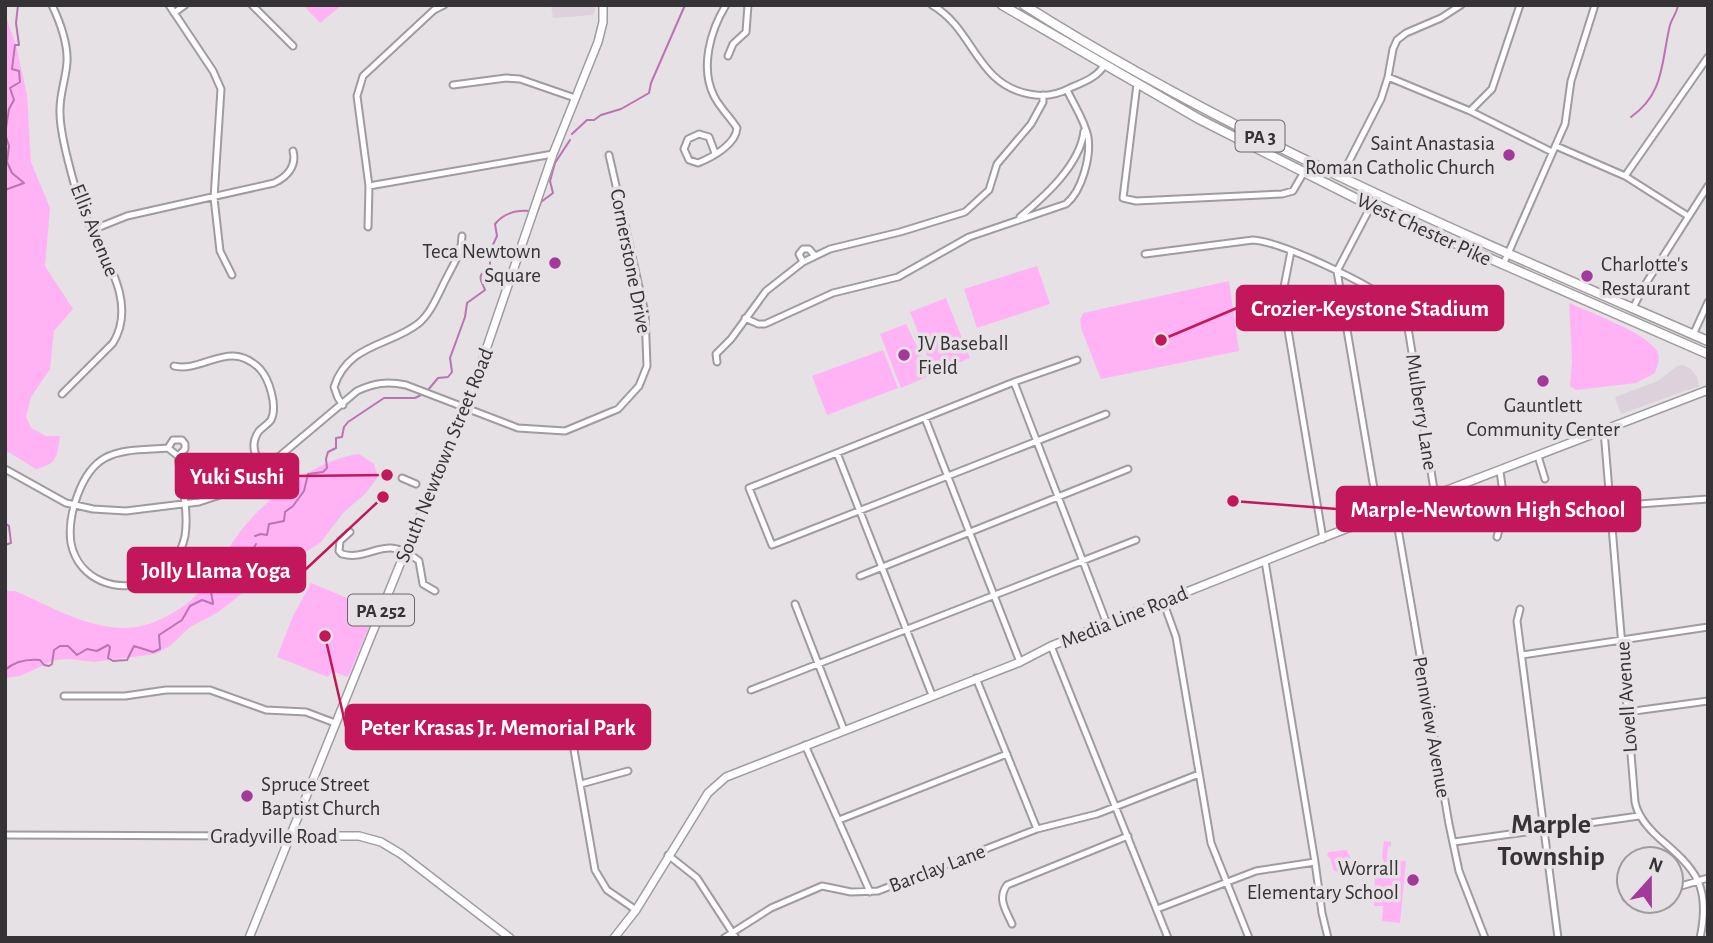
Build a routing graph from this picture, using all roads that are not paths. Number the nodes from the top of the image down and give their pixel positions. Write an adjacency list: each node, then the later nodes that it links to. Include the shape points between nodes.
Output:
1 (52, 5): 46 (street, Ellis Avenue, via 67,55 61,124 80,205)
2 (169, 5): 16 (street)
3 (185, 5): 16 (street)
4 (252, 5): 17 (street)
5 (444, 5): 38 (street, via 363,76 357,96)
6 (603, 5): 27 (main road, South Newtown Street Road / PA 252, via 600,35)
7 (726, 5): 32 (street, via 713,33 707,73 713,95 737,131 734,140)
8 (748, 5): 19 (street, via 746,32 733,44)
9 (932, 5): 15 (street)
10 (1002, 5): 21 (highway, West Chester Pike / PA 3)
11 (1024, 5): 18 (highway, West Chester Pike / PA 3)
12 (1461, 5): 22 (street, via 1397,40)
13 (1520, 5): 28 (street, via 1492,89)
14 (1595, 5): 30 (street, via 1571,81 1565,124)
15 (942, 8): 26 (street, via 994,78 1020,92)
16 (174, 13): 41 (street, via 221,89)
17 (293, 46)
18 (1109, 55): 21 (street); 37 (highway, West Chester Pike / PA 3)
19 (728, 57)
20 (1708, 57): 36 (street)
21 (1104, 66): 23 (highway, West Chester Pike / PA 3); 25 (street, via 1097,75)
22 (1388, 77): 28 (street); 37 (street)
23 (1136, 84): 35 (highway, West Chester Pike / PA 3); 35 (street, via 1123,198 1282,194 1293,191)
24 (453, 85): 27 (street, via 520,79)
25 (1067, 90): 26 (street); 29 (street)
26 (1043, 96): 51 (street, via 1031,124 997,164 989,190 965,212)
27 (575, 98): 33 (main road, South Newtown Street Road / PA 252)
28 (1470, 111): 30 (street)
29 (1084, 128): 44 (street, via 1076,157); 44 (street, via 1088,140 1084,175 1073,198 1055,209)
30 (1554, 149): 36 (street); 49 (street)
31 (293, 151): 41 (street, via 295,158 283,179)
32 (715, 153): 32 (street, via 705,135 693,135 685,144 685,155 693,162)
33 (552, 154): 38 (street); 69 (main road, South Newtown Street Road / PA 252)
34 (609, 155): 69 (street, Cornerstone Drive, via 645,313 647,366 639,386 618,409 565,431 518,428)
35 (1304, 172): 42 (highway, West Chester Pike / PA 3)
36 (1625, 176): 43 (street)
37 (1341, 177): 40 (highway, West Chester Pike / PA 3)
38 (369, 186): 45 (street)
39 (1708, 187): 43 (street)
40 (1380, 196): 42 (street); 49 (highway, West Chester Pike / PA 3)
41 (214, 198): 46 (street, via 127,216); 55 (street, via 220,251)
42 (1371, 205): 53 (highway, West Chester Pike / PA 3); 54 (street)
43 (1688, 216): 57 (street)
44 (1018, 219): 58 (street, via 951,245 898,277 833,293 765,324)
45 (368, 227)
46 (92, 230): 67 (street, Ellis Avenue, via 118,287 121,324 107,350)
47 (462, 236): 68 (street, via 462,248 422,321 362,351 340,375 334,387)
48 (1291, 250): 50 (street, Mulberry Lane, via 1253,240); 54 (street, Mulberry Lane); 98 (street, via 1284,306)
49 (1508, 253): 53 (street); 57 (highway, West Chester Pike / PA 3)
50 (1145, 254)
51 (815, 256): 52 (street); 52 (street, via 803,249 799,254)
52 (803, 262): 58 (street, via 766,290)
53 (1503, 265): 61 (highway, West Chester Pike / PA 3)
54 (1338, 271): 87 (street, Mulberry Lane, via 1394,304 1407,323); 94 (street)
55 (232, 275)
56 (1708, 302): 59 (street)
57 (1633, 308): 59 (highway, West Chester Pike / PA 3)
58 (745, 318): 63 (street, via 716,354)
59 (1693, 335): 60 (highway, West Chester Pike / PA 3)
60 (1708, 341)
61 (1708, 354)
62 (1077, 360): 65 (street)
63 (717, 362)
64 (174, 366): 79 (street, via 183,368 225,355 260,369 273,406 271,420 258,433 253,448)
65 (1014, 382): 71 (street); 73 (street)
66 (1708, 390): 72 (main road, Media Line Road)
67 (62, 394)
68 (343, 405): 69 (street, Cornerstone Drive, via 365,387 390,381); 79 (street, Cornerstone Drive)
69 (466, 408): 100 (main road, South Newtown Street Road / PA 252)
70 (1106, 414): 73 (street)
71 (925, 418): 75 (street); 82 (street)
72 (1604, 431): 77 (main road, Media Line Road); 91 (street, Lovell Avenue)
73 (1037, 440): 82 (street); 86 (street)
74 (168, 448): 76 (street); 76 (street, via 173,440 182,440 185,449); 90 (street, via 106,457 86,478)
75 (837, 453): 92 (street); 92 (street, via 749,488 772,545)
76 (178, 456): 89 (street)
77 (1538, 456): 81 (main road, Media Line Road); 84 (street)
78 (5, 469): 90 (street, Cornerstone Drive)
79 (265, 469): 89 (street, Cornerstone Drive, via 226,493)
80 (1128, 469): 86 (street)
81 (1500, 471): 87 (main road, Media Line Road); 97 (street, via 1505,508)
82 (947, 475): 92 (street); 96 (street)
83 (402, 478): 85 (street)
84 (1545, 479)
85 (416, 484)
86 (1059, 496): 96 (street); 101 (street)
87 (1435, 496): 93 (main road, Media Line Road)
88 (1708, 499): 91 (street)
89 (184, 505): 90 (street, Cornerstone Drive, via 126,511); 90 (street, via 185,537 172,564 146,582 114,586 100,581 77,558 71,543)
90 (75, 506)
91 (1611, 506): 113 (street, Lovell Avenue)
92 (859, 511): 103 (street)
93 (1395, 511): 94 (main road, Media Line Road); 140 (street, Pennview Avenue)
94 (1379, 518): 98 (main road, Media Line Road)
95 (350, 532): 100 (street, via 340,541 342,554 385,547)
96 (970, 532): 103 (street); 106 (street)
97 (1497, 537)
98 (1322, 539): 102 (main road, Media Line Road)
99 (1136, 540): 101 (street)
100 (405, 552): 105 (street, via 419,561 423,584); 124 (main road, South Newtown Street Road / PA 252)
101 (1083, 561): 106 (street); 110 (street)
102 (1265, 561): 107 (main road, Media Line Road); 142 (street)
103 (881, 567): 104 (street); 112 (street)
104 (860, 576)
105 (435, 591)
106 (995, 596): 112 (street); 116 (street)
107 (1163, 601): 110 (main road, Media Line Road); 130 (street, via 1175,637)
108 (795, 604): 117 (street)
109 (1520, 608): 115 (street, via 1517,621)
110 (1107, 624): 114 (main road, Media Line Road)
111 (1708, 626): 113 (street)
112 (907, 629): 117 (street); 120 (street)
113 (1622, 639): 115 (street); 123 (street, Lovell Avenue)
114 (1051, 646): 116 (main road, Media Line Road); 132 (street)
115 (1522, 655): 136 (street)
116 (1020, 662): 118 (main road, Media Line Road)
117 (817, 664): 119 (street); 125 (street)
118 (976, 678): 120 (main road, Media Line Road); 128 (street)
119 (751, 690)
120 (932, 695): 125 (main road, Media Line Road)
121 (64, 696): 124 (street, via 210,690 266,710 306,712)
122 (1708, 701): 123 (street)
123 (1627, 712): 133 (street, Lovell Avenue)
124 (335, 723): 138 (main road, South Newtown Street Road / PA 252)
125 (844, 730): 127 (main road, Media Line Road)
126 (573, 744): 131 (street)
127 (805, 745): 134 (street); 141 (main road, Media Line Road, via 720,780)
128 (1007, 754): 134 (street); 135 (street)
129 (628, 771): 131 (street)
130 (1199, 774): 132 (street, Barclay Lane); 144 (street, via 1211,843)
131 (581, 785): 149 (street, via 595,870 607,890)
132 (1116, 807): 135 (street, Barclay Lane); 139 (street)
133 (1639, 816): 136 (street); 145 (street, via 1684,859)
134 (839, 820): 147 (street)
135 (1037, 828): 147 (street, Barclay Lane)
136 (1543, 829): 140 (street); 160 (street)
137 (5, 835): 138 (street, Gradyville Road)
138 (288, 836): 152 (main road, South Newtown Street Road / PA 252); 153 (main road, Gradyville Road, via 359,836 381,842)
139 (1128, 836): 148 (street); 150 (street, via 1007,885 1002,901)
140 (1454, 842): 159 (street, Pennview Avenue, via 1459,871)
141 (668, 855): 149 (main road, Media Line Road); 151 (street, via 697,878)
142 (1315, 862): 144 (street, via 1256,871); 158 (street)
143 (1708, 878): 145 (street)
144 (1226, 881): 148 (street); 157 (street)
145 (1699, 881): 146 (street); 161 (street, via 1705,911)
146 (1685, 885)
147 (870, 892): 151 (street, Barclay Lane, via 821,887 771,908)
148 (1157, 909): 156 (street)
149 (636, 910): 154 (main road, Media Line Road)
150 (1012, 924)
151 (734, 935): 155 (street, Barclay Lane)
152 (249, 938)
153 (510, 938)
154 (614, 938)
155 (724, 938)
156 (1168, 938)
157 (1249, 938)
158 (1328, 938)
159 (1485, 938)
160 (1558, 938)
161 (1700, 938)

